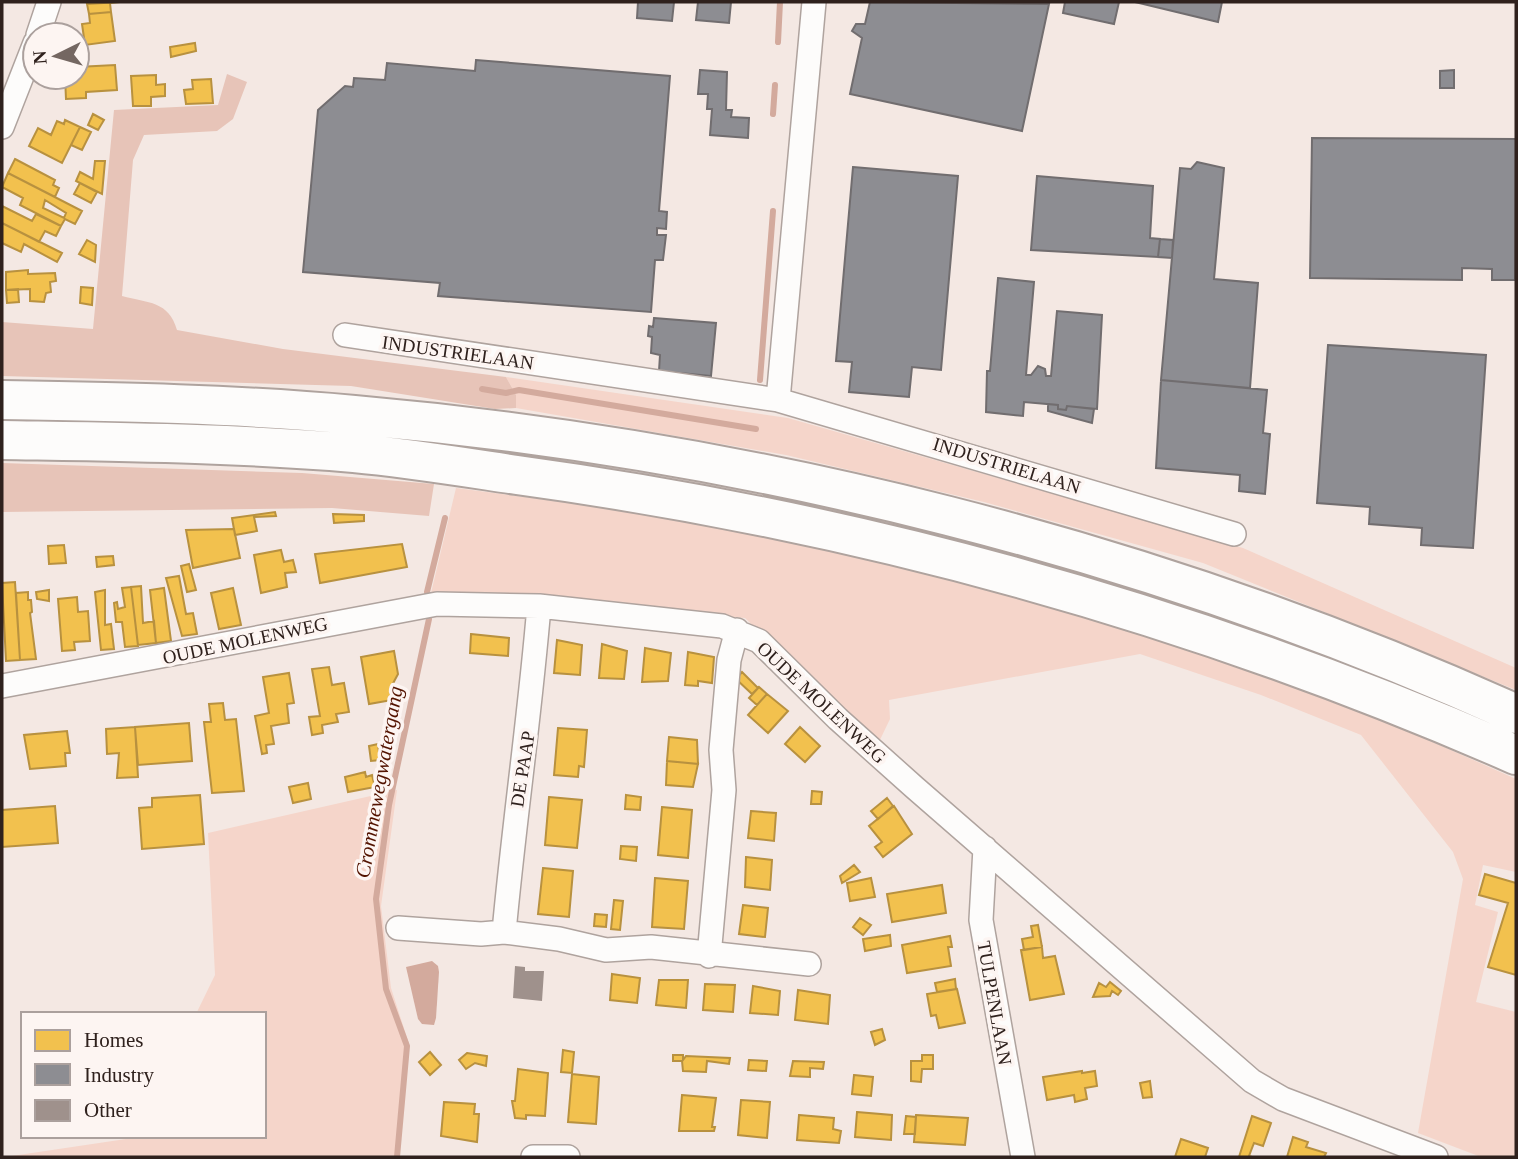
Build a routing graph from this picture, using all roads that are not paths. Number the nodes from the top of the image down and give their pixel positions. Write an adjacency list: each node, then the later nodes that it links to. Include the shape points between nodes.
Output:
1 (48, 2): 3 (street)
2 (814, 2): 8 (street)
3 (42, 21)
4 (21, 79): 5 (street)
5 (2, 127)
6 (345, 335): 8 (street, INDUSTRIELAAN)
7 (2, 400): 14 (highway, via 355,415 595,445 795,480 1112,562 1324,635)
8 (778, 400): 10 (street, INDUSTRIELAAN)
9 (2, 440): 15 (highway, via 356,454 589,484 786,519 949,557 1102,601 1239,646)
10 (1234, 534)
11 (539, 606): 12 (street, OUDE MOLENWEG); 13 (street, OUDE MOLENWEG, via 437,604); 18 (street, DE PAAP)
12 (737, 630): 16 (street, OUDE MOLENWEG, via 759,641 838,719); 19 (street, via 729,660 722,737 723,790)
13 (2, 686)
14 (1516, 714)
15 (1516, 755)
16 (985, 848): 23 (street, TULPENLAAN, via 981,920); 24 (street, OUDE MOLENWEG, via 1252,1081 1283,1098)
17 (398, 928): 18 (street)
18 (504, 932): 19 (street, via 606,950 651,947)
19 (709, 956): 20 (street)
20 (809, 964)
21 (533, 1156): 22 (street)
22 (568, 1157)
23 (1023, 1157)
24 (1436, 1157)

